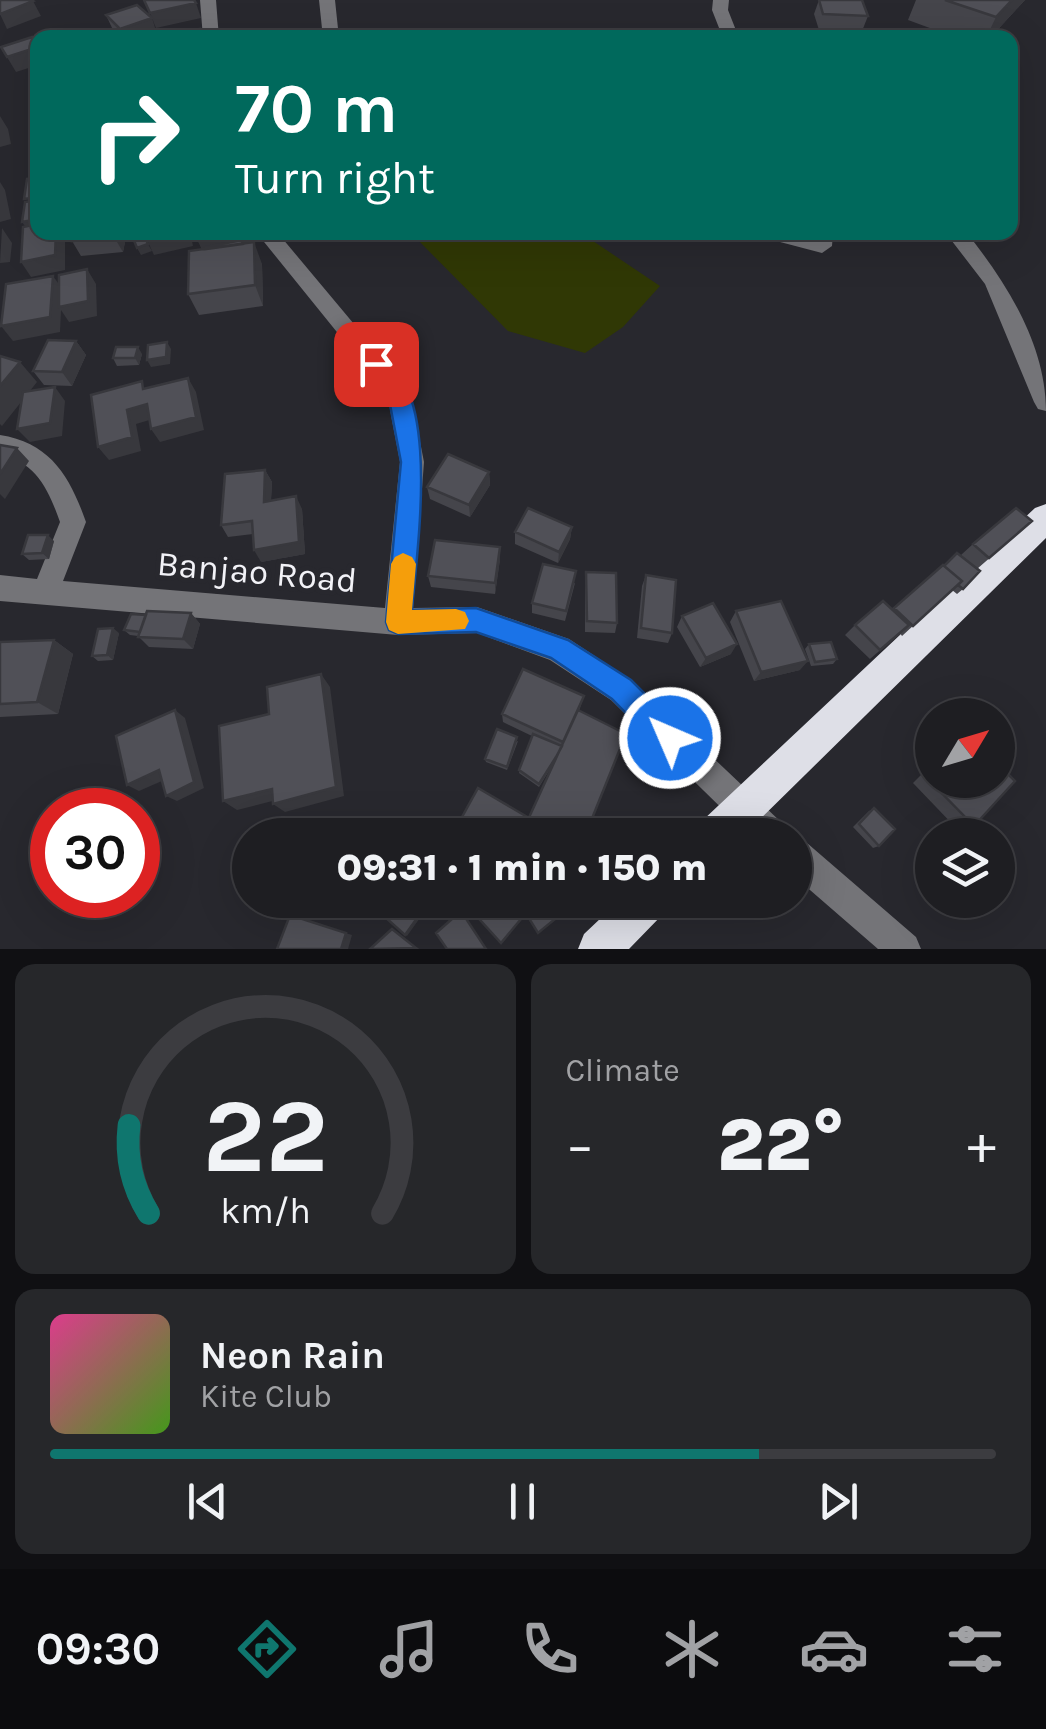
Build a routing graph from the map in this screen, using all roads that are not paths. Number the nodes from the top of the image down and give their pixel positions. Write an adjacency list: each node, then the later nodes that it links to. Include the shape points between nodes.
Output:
1 (208, 0): 4 (street)
2 (327, 0): 5 (street)
3 (721, 0): 6 (street)
4 (210, 30)
5 (330, 30)
6 (728, 30)
7 (273, 240): 16 (street, via 398,391 412,462)
8 (799, 240): 9 (street, via 822,246)
9 (822, 240)
10 (962, 240): 11 (street, via 994,281)
11 (1046, 402)
12 (0, 445): 15 (street, via 16,446 58,478 73,522)
13 (1046, 518): 17 (highway)
14 (0, 588): 15 (street, Banjao Road)
15 (45, 592): 16 (street, Banjao Road)
16 (398, 622): 17 (street, Banjao Road, via 476,620 558,649 621,690)
17 (742, 810): 18 (highway); 19 (street, Banjao Road)
18 (734, 818)
19 (752, 818)
20 (812, 870): 23 (street)
21 (631, 918): 22 (highway)
22 (599, 949)
23 (904, 949)

